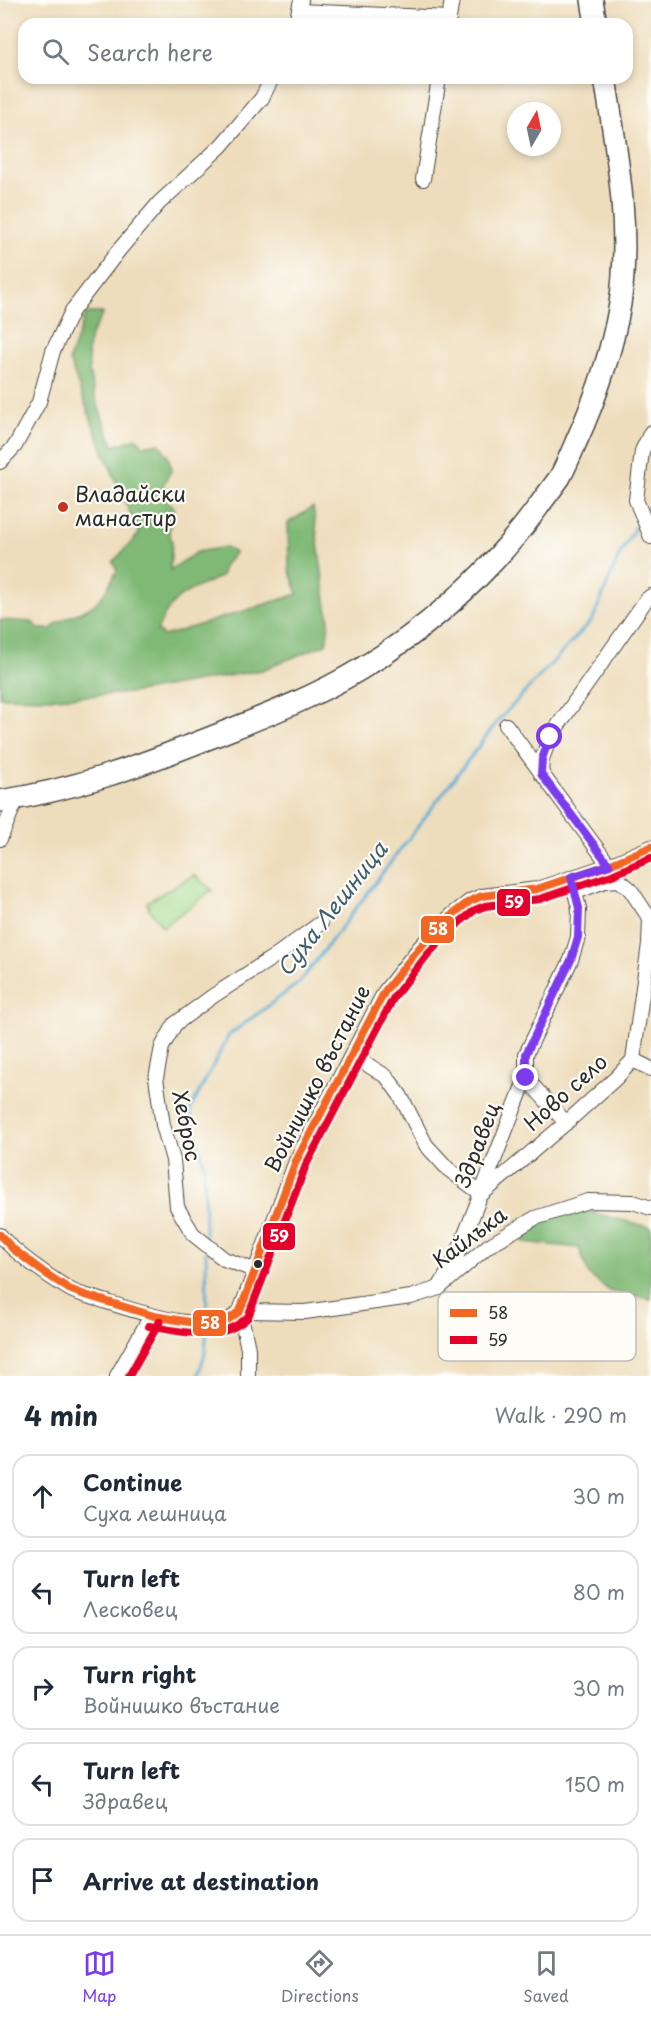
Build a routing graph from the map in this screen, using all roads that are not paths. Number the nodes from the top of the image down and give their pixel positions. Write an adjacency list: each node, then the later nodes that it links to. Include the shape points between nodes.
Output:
1 (452, 0): 5 (street)
2 (592, 0): 6 (highway)
3 (299, 12): 4 (street)
4 (399, 18)
5 (449, 18)
6 (595, 18)
7 (269, 84): 12 (street, via 228,138 159,202 72,311 53,351 39,402 15,446)
8 (439, 84): 10 (street)
9 (606, 84): 17 (highway, via 625,235 620,304 588,416 560,476 521,530 474,583 430,622 359,670 292,705 151,761 75,786)
10 (423, 179)
11 (651, 432): 13 (street, via 642,452 636,500)
12 (0, 462)
13 (649, 531)
14 (651, 597): 16 (street, via 550,737)
15 (506, 725): 16 (street)
16 (541, 774): 20 (street)
17 (8, 799): 18 (street)
18 (0, 839)
19 (651, 847): 20 (street, Войнишко въстание)
20 (609, 865): 21 (street, Войнишко въстание)
21 (571, 877): 22 (street, Здравец); 25 (street, Войнишко въстание, via 537,889 482,896 461,908 420,947 385,991)
22 (576, 892): 24 (street, Ново село, via 604,881 619,880 630,889 650,919); 28 (street, Здравец, via 578,937 526,1054)
23 (321, 923): 33 (street, Хеброс, via 175,1024 162,1047 156,1078 173,1160 177,1207 194,1234 224,1259)
24 (645, 1027): 26 (street, Ново село)
25 (352, 1056): 30 (street, via 387,1077 426,1145 448,1169); 33 (street, Войнишко въстание, via 296,1161)
26 (633, 1060): 27 (street); 29 (street, Ново село)
27 (651, 1069)
28 (526, 1078): 29 (street); 30 (street, Здравец)
29 (566, 1123): 30 (street, Ново село)
30 (482, 1194): 34 (street, Здравец)
31 (651, 1208): 34 (street, Кайлъка, via 633,1202 588,1201 535,1218 488,1246)
32 (0, 1235): 36 (street, via 70,1290)
33 (254, 1270): 35 (street, Войнишко въстание)
34 (439, 1288): 35 (street, Кайлъка, via 411,1297 305,1312)
35 (240, 1311): 36 (street, via 227,1321 208,1323); 38 (street, via 248,1349)
36 (152, 1316): 37 (street)
37 (117, 1376)
38 (248, 1376)

